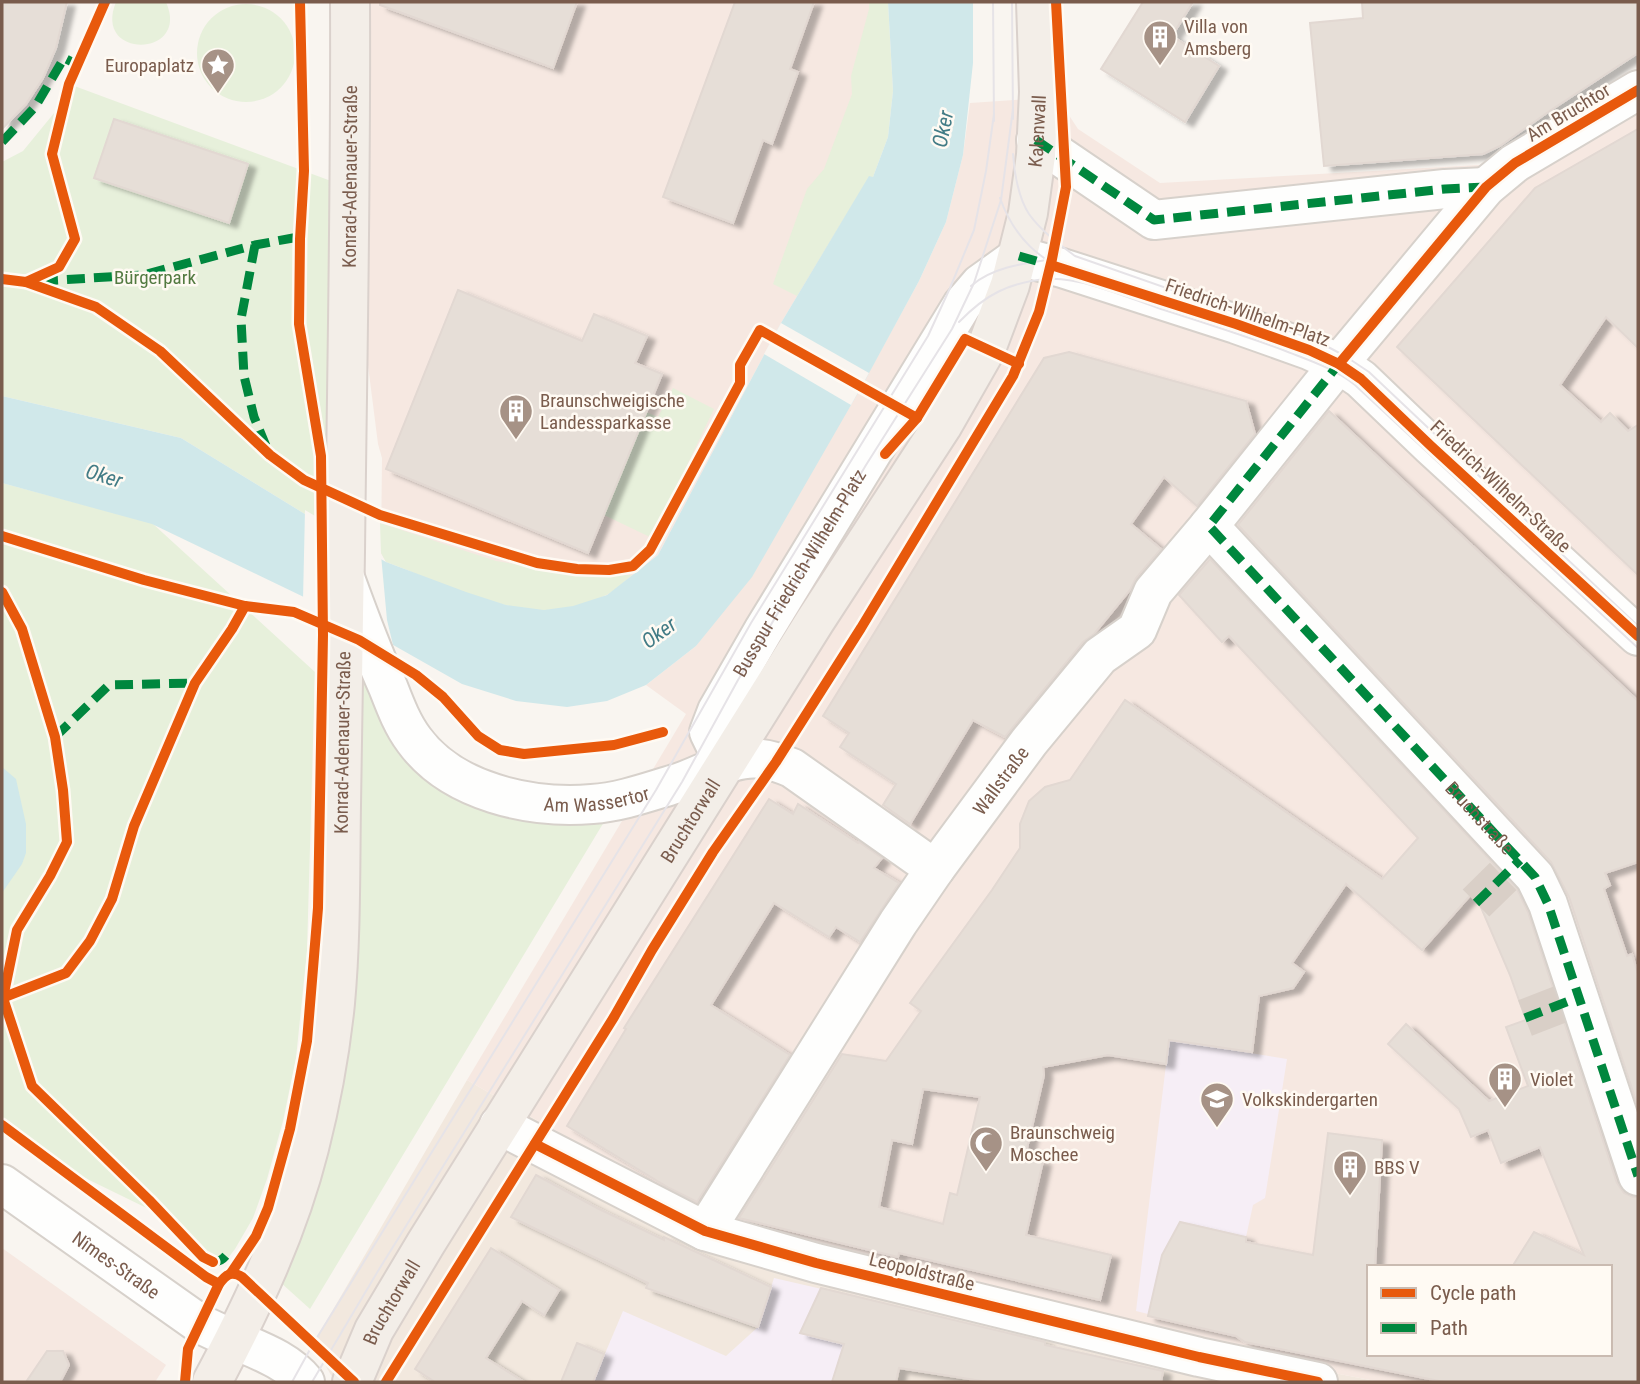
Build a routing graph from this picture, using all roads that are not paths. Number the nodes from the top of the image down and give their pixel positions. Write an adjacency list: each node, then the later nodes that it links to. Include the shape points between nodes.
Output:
1 (350, 2): 11 (main road, Konrad-Adenauer-Straße, via 345,578)
2 (1036, 2): 4 (main road, Kalenwall)
3 (1638, 90): 5 (street, Am Bruchtor)
4 (1036, 140): 6 (street, via 1154,220); 7 (main road, Kalenwall)
5 (1516, 163): 6 (street, Friedrich-Wilhelm-Platz)
6 (1486, 187): 8 (street, Friedrich-Wilhelm-Platz)
7 (1019, 256): 8 (street, Friedrich-Wilhelm-Platz, via 1237,324); 12 (main road, Bruchtorwall, via 978,364)
8 (1339, 364): 9 (street, Wallstraße); 10 (street, Friedrich-Wilhelm-Straße, via 1362,379)
9 (1209, 526): 13 (street, Wallstraße, via 1153,592 1137,630 1100,656); 15 (street, Bruchstraße, via 1535,877)
10 (1638, 636)
11 (360, 653): 12 (street, Am Wassertor, via 413,740 455,778 492,792 536,802 591,804 638,796); 18 (main road, Konrad-Adenauer-Straße, via 330,1045 291,1207)
12 (725, 765): 13 (street, Am Wassertor, via 759,758 792,768); 14 (main road, Bruchtorwall)
13 (935, 869): 17 (street, Wallstraße)
14 (499, 1125): 17 (street, Leopoldstraße); 21 (main road, Bruchtorwall, via 374,1330)
15 (1638, 1176)
16 (2, 1184): 18 (street, Nîmes-Straße, via 200,1324)
17 (705, 1231): 22 (street, Leopoldstraße, via 816,1263)
18 (234, 1340): 19 (main road, Konrad-Adenauer-Straße); 20 (street, Nîmes-Straße, via 265,1352)
19 (212, 1382)
20 (305, 1382)
21 (352, 1382)
22 (1318, 1382)

